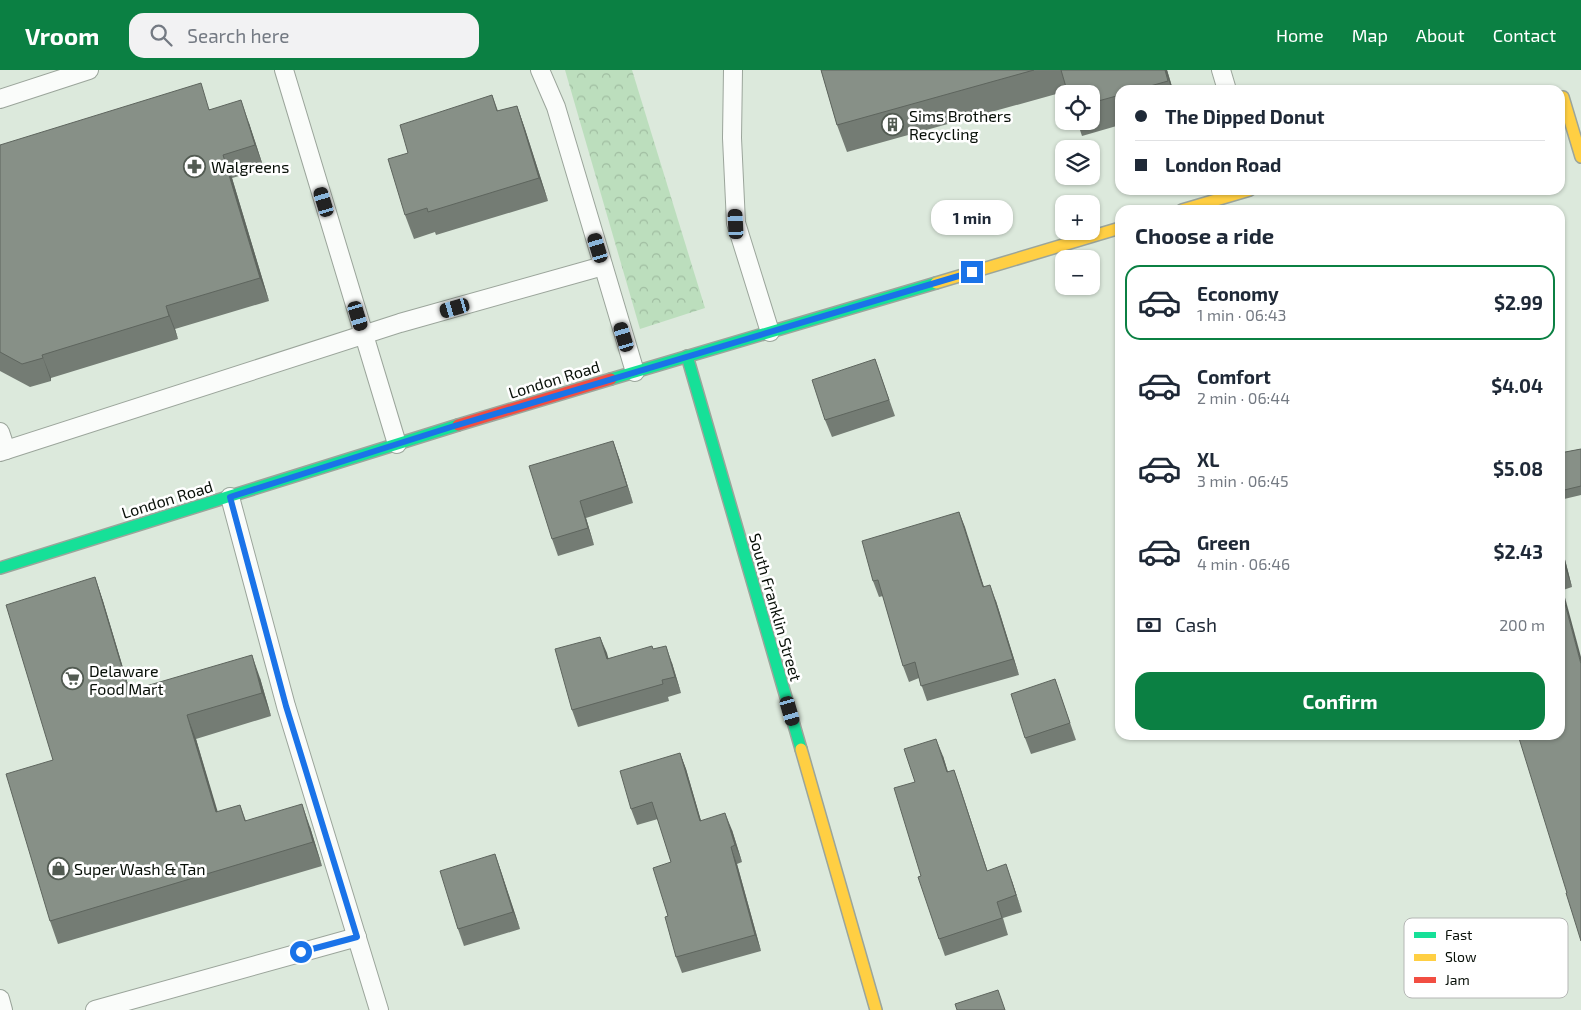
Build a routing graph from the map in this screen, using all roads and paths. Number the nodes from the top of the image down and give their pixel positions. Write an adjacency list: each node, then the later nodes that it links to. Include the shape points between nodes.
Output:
1 (89, 70): 8 (lane)
2 (284, 70): 15 (lane)
3 (540, 70): 13 (lane, via 556,107)
4 (733, 70): 14 (lane, via 736,224)
5 (1222, 70): 6 (lane)
6 (1226, 85)
7 (1565, 97): 9 (street)
8 (0, 99)
9 (1581, 157)
10 (1233, 195): 11 (street)
11 (1199, 205)
12 (1115, 229): 14 (street, London Road)
13 (603, 266): 15 (lane); 17 (lane)
14 (770, 332): 16 (street, London Road)
15 (364, 335): 19 (lane); 20 (lane)
16 (687, 356): 17 (street, London Road); 28 (street, South Franklin Street)
17 (635, 372): 19 (street, London Road)
18 (0, 432): 20 (lane)
19 (396, 444): 21 (street, London Road)
20 (3, 451)
21 (230, 497): 22 (street, London Road); 23 (lane, via 286,706)
22 (0, 568)
23 (357, 937): 26 (lane); 27 (lane)
24 (0, 999): 25 (lane)
25 (4, 1010)
26 (94, 1010)
27 (379, 1010)
28 (876, 1010)

